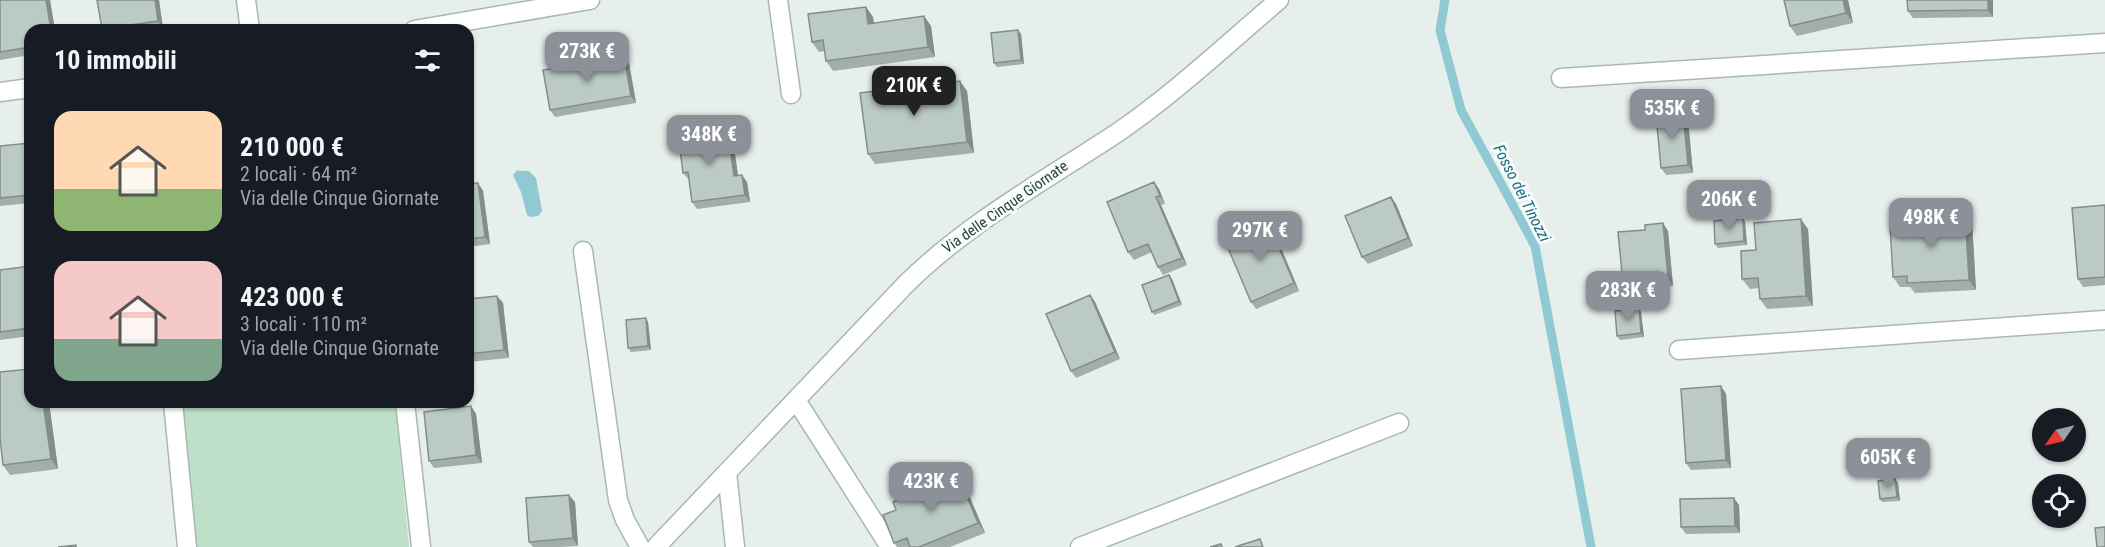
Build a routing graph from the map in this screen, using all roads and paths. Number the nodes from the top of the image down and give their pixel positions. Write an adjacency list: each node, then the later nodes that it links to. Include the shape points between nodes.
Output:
1 (246, 0): 5 (street)
2 (590, 0): 6 (street)
3 (778, 0): 11 (street)
4 (1279, 0): 15 (street, Via delle Cinque Giornate, via 1128,124 944,249)
5 (249, 24)
6 (449, 24)
7 (2105, 42): 8 (street)
8 (1561, 78)
9 (24, 89): 10 (street)
10 (0, 92)
11 (791, 94)
12 (583, 250): 22 (street, via 618,500)
13 (2105, 320): 14 (street)
14 (1679, 350)
15 (796, 400): 19 (street, Via delle Cinque Giornate); 25 (street)
16 (174, 408): 20 (street)
17 (406, 408): 21 (street)
18 (1399, 423): 26 (street)
19 (727, 472): 23 (street, Via delle Cinque Giornate); 24 (street)
20 (187, 547)
21 (421, 547)
22 (640, 547)
23 (657, 547)
24 (735, 547)
25 (891, 547)
26 (1080, 547)

